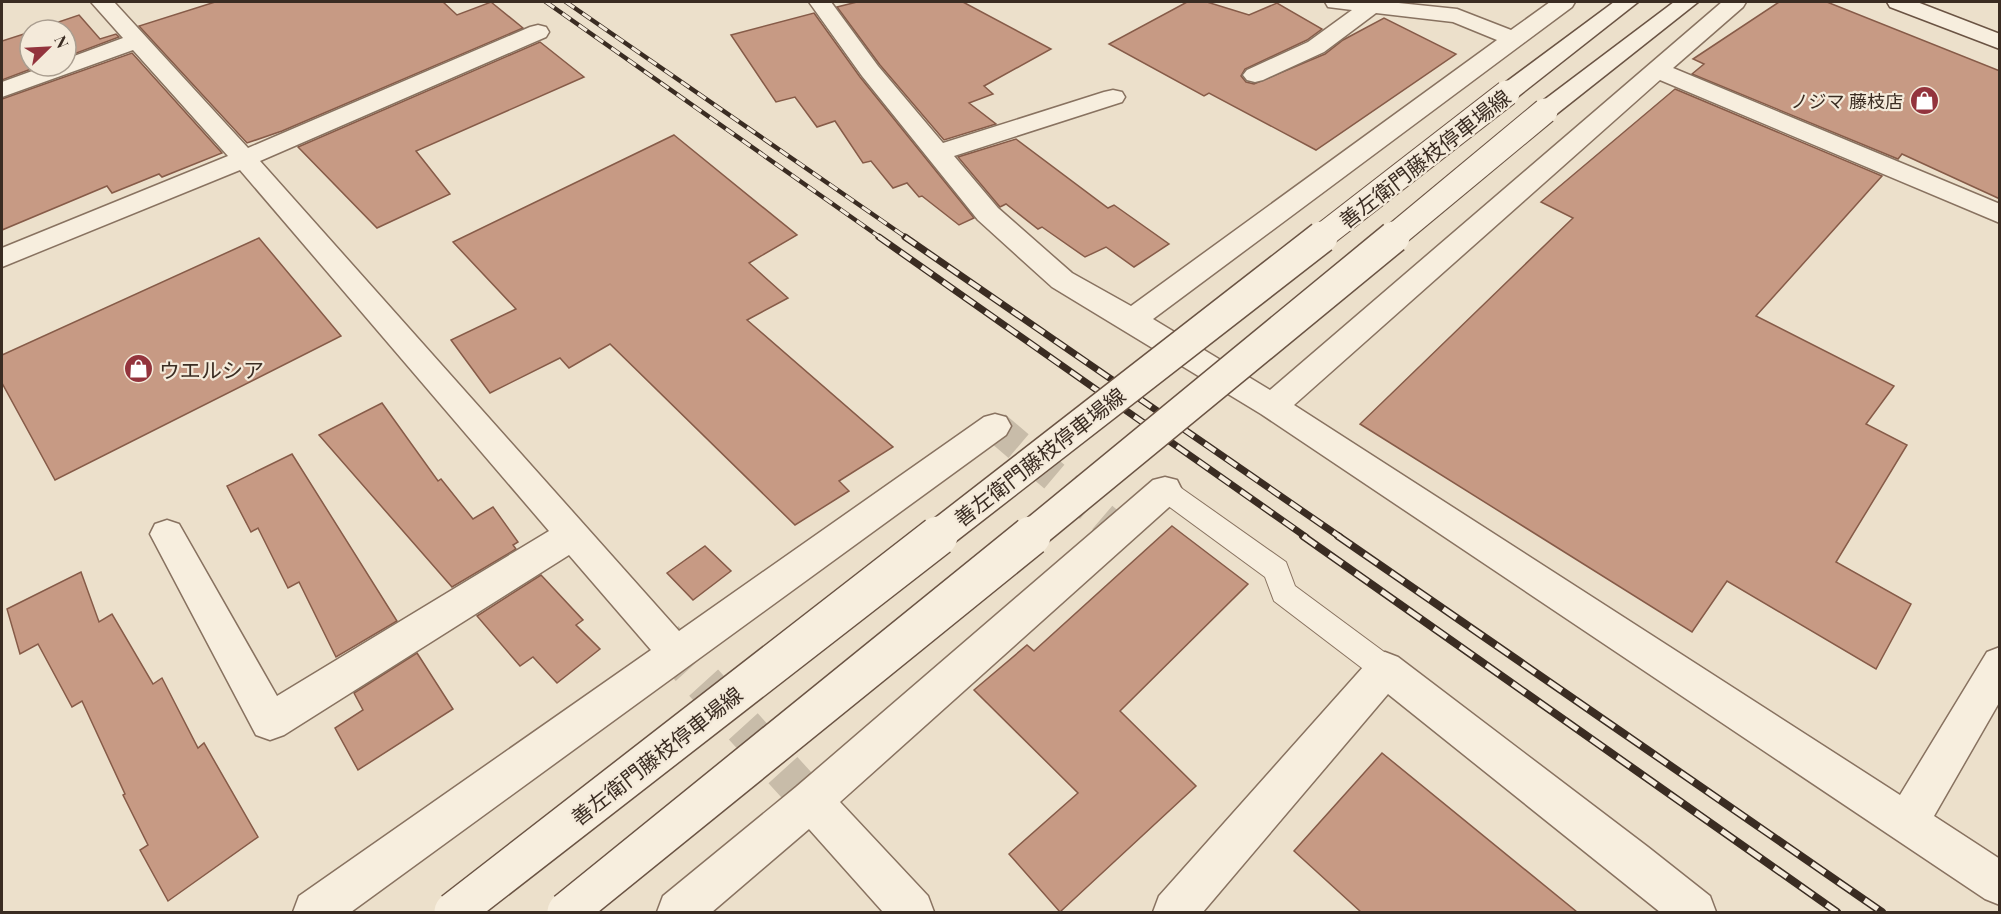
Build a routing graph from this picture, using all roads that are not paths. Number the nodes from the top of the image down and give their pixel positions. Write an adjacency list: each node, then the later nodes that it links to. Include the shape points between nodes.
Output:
1 (102, 2): 12 (street)
2 (820, 2): 18 (street, via 870,71)
3 (1336, 2): 9 (street)
4 (1564, 2): 11 (street)
5 (1627, 2): 35 (street, 善左衛門藤枝停車場線, bridge)
6 (1687, 2): 36 (street, 善左衛門藤枝停車場線, bridge, via 1545,111 1094,485)
7 (1735, 2): 14 (street)
8 (1898, 2): 13 (street)
9 (1371, 6): 11 (street, via 1457,16); 15 (street, via 1316,47)
10 (538, 32): 19 (street)
11 (1513, 39): 22 (street)
12 (137, 42): 16 (street); 19 (street)
13 (2000, 42)
14 (1657, 70): 20 (street); 23 (street)
15 (1255, 75)
16 (2, 90)
17 (1113, 96): 18 (street)
18 (938, 153): 22 (street, via 988,214 1062,280)
19 (244, 159): 21 (street); 27 (street)
20 (2000, 214)
21 (2, 258)
22 (1132, 320): 23 (street)
23 (1272, 406): 32 (street)
24 (995, 426): 34 (street)
25 (1165, 490): 30 (lane, via 1276,570 1284,593); 31 (street)
26 (167, 534): 27 (street, via 270,722)
27 (572, 535): 28 (street)
28 (664, 639)
29 (2000, 664): 32 (street)
30 (1385, 669): 39 (street); 40 (street)
31 (811, 801): 37 (street); 38 (street)
32 (1907, 823): 33 (street)
33 (2000, 884)
34 (315, 912)
35 (454, 912)
36 (567, 912)
37 (679, 912)
38 (912, 912)
39 (1175, 912)
40 (1694, 912)

